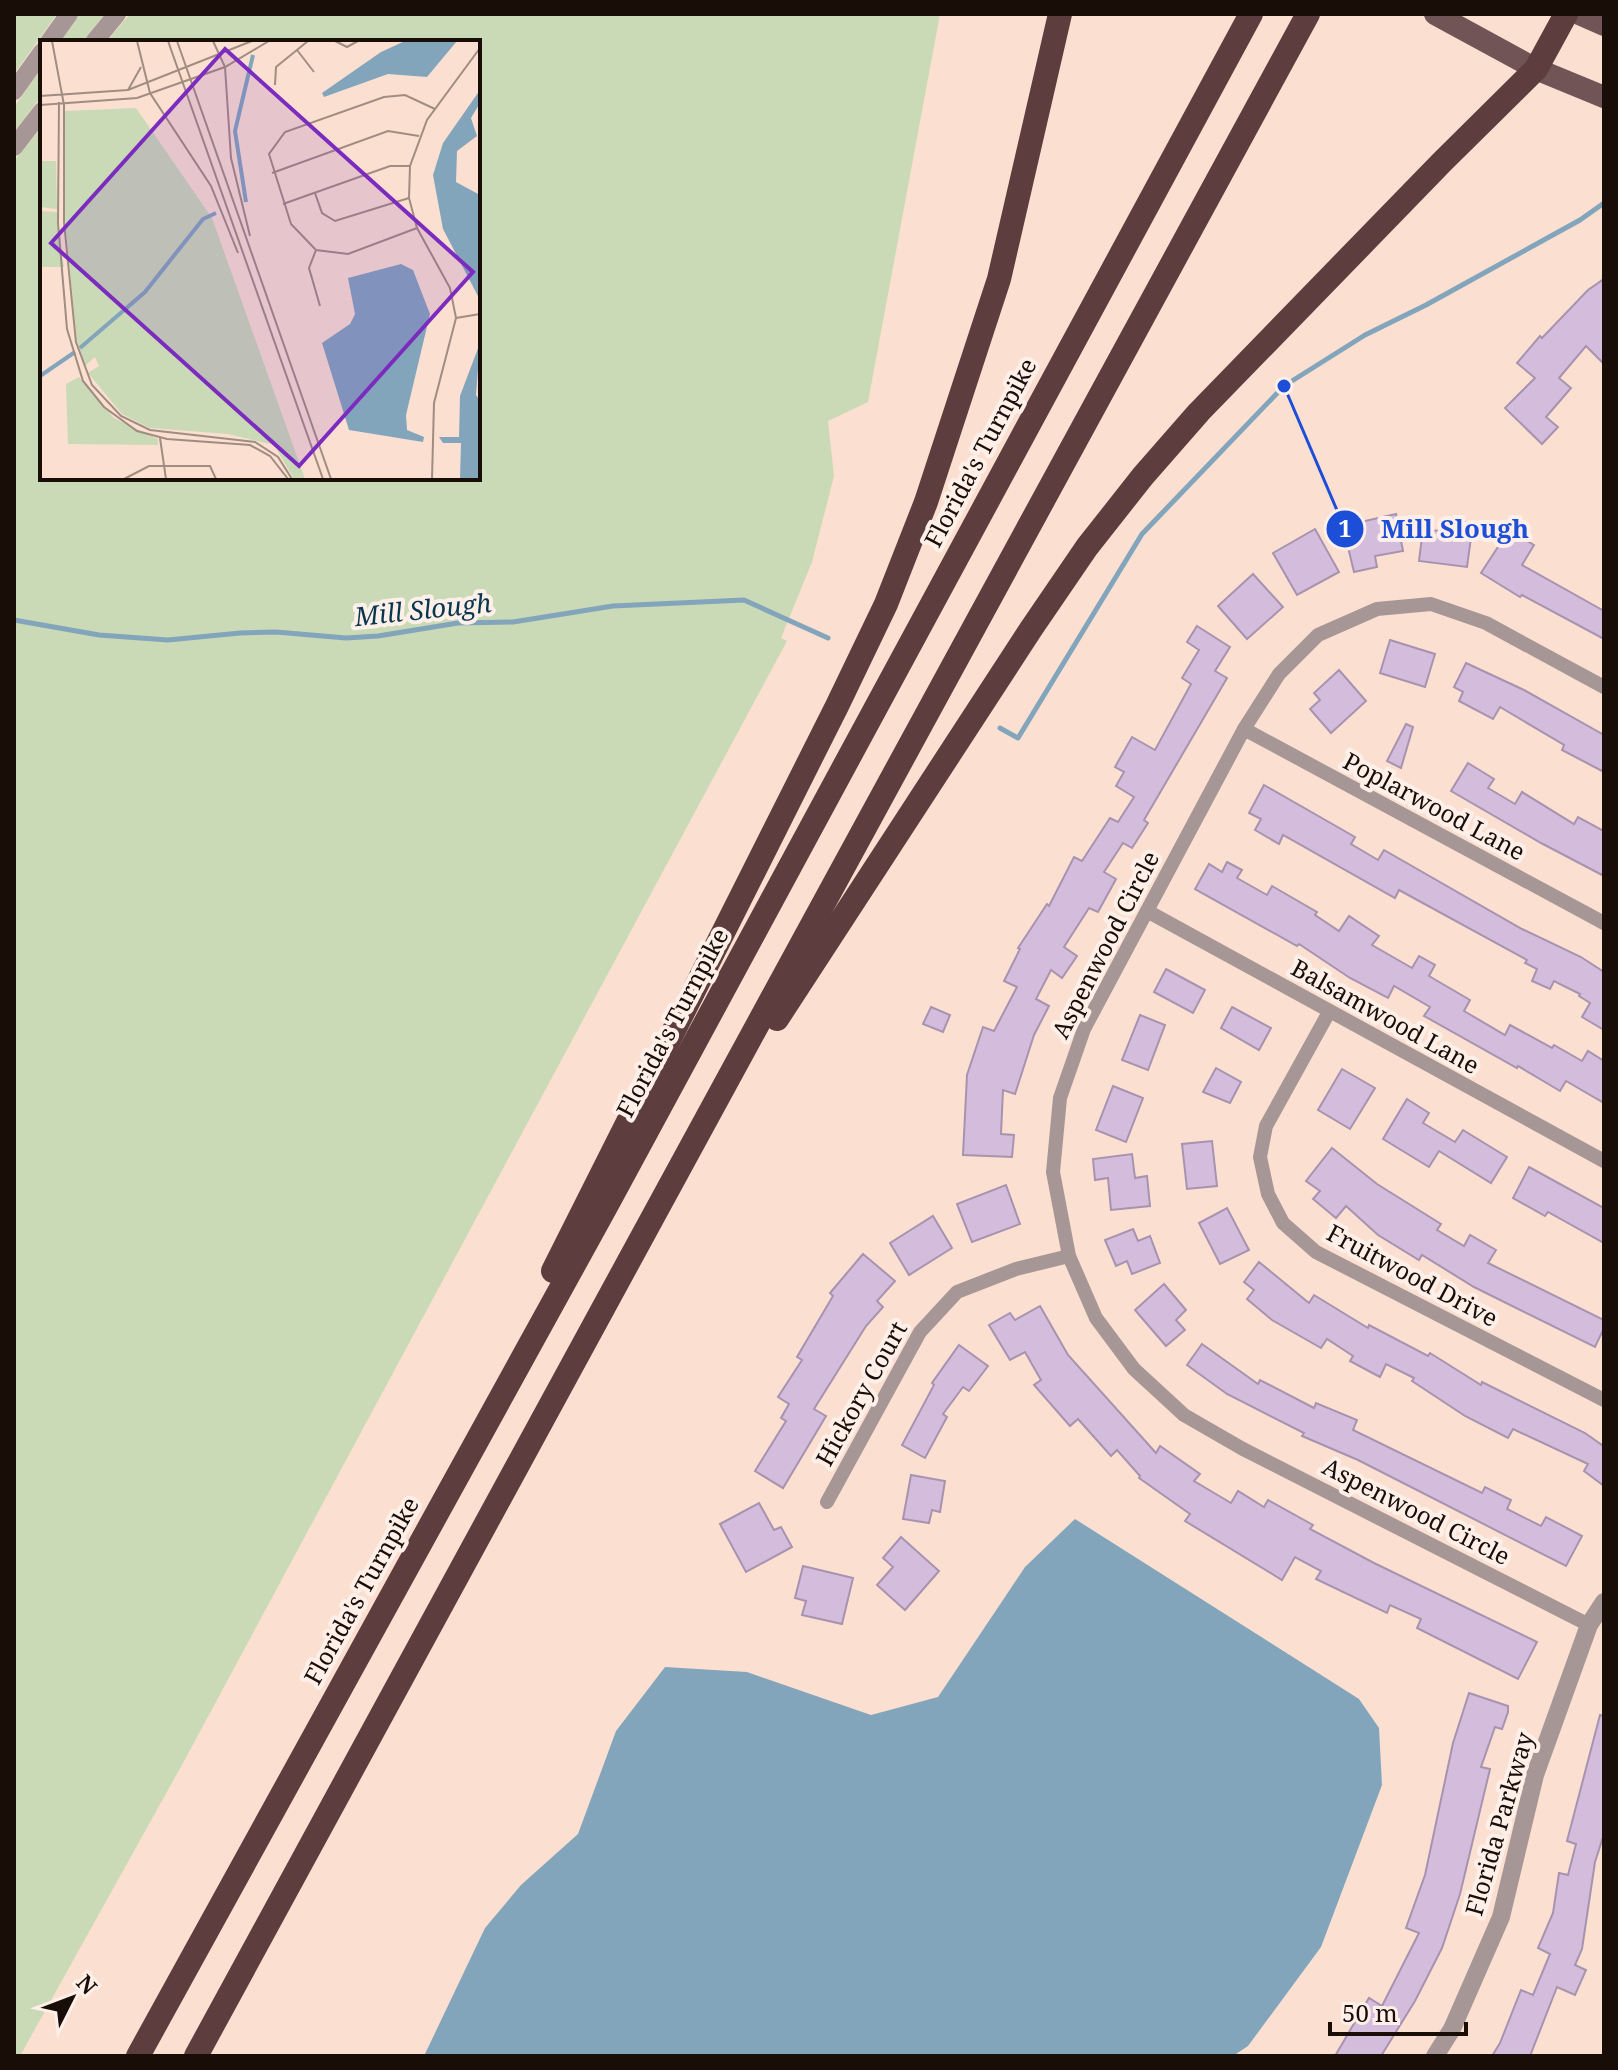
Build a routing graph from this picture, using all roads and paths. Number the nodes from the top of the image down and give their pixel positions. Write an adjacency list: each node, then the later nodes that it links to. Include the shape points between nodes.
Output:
1 (69, 14): 10 (street)
2 (117, 14): 11 (street)
3 (1060, 14): 28 (highway, via 999,279 926,502 886,604)
4 (1251, 14): 28 (highway, Florida's Turnpike)
5 (1308, 14): 23 (highway)
6 (1435, 14): 13 (main road)
7 (1566, 14): 13 (highway)
8 (1579, 14): 9 (main road)
9 (1604, 25)
10 (50, 40)
11 (96, 40)
12 (40, 55): 14 (street)
13 (1536, 69): 15 (main road); 23 (highway, via 1143,476 1039,617 786,1006)
14 (14, 91)
15 (1604, 97)
16 (40, 114): 17 (street)
17 (14, 147)
18 (1604, 687): 19 (street, Aspenwood Circle, via 1486,623 1431,604 1377,609 1318,635 1279,674)
19 (1244, 729): 20 (street, Aspenwood Circle); 21 (street, Poplarwood Lane)
20 (1147, 911): 22 (street, Balsamwood Lane); 25 (street, Aspenwood Circle, via 1084,1029 1060,1098 1053,1172)
21 (1604, 923)
22 (1329, 1012): 24 (street, Balsamwood Lane); 26 (street, Fruitwood Drive, via 1266,1126 1260,1157 1268,1194 1283,1223 1316,1252)
23 (715, 1105): 32 (highway)
24 (1604, 1161)
25 (1069, 1256): 27 (street, Hickory Court, via 957,1292 920,1332); 30 (street, Aspenwood Circle, via 1096,1318 1134,1369 1184,1415)
26 (1604, 1400)
27 (827, 1502)
28 (397, 1584): 31 (highway, Florida's Turnpike)
29 (1604, 1602): 30 (street, Florida Parkway)
30 (1589, 1625): 33 (street, Florida Parkway, via 1535,1775 1501,1917)
31 (138, 2056)
32 (196, 2056)
33 (1435, 2056)

